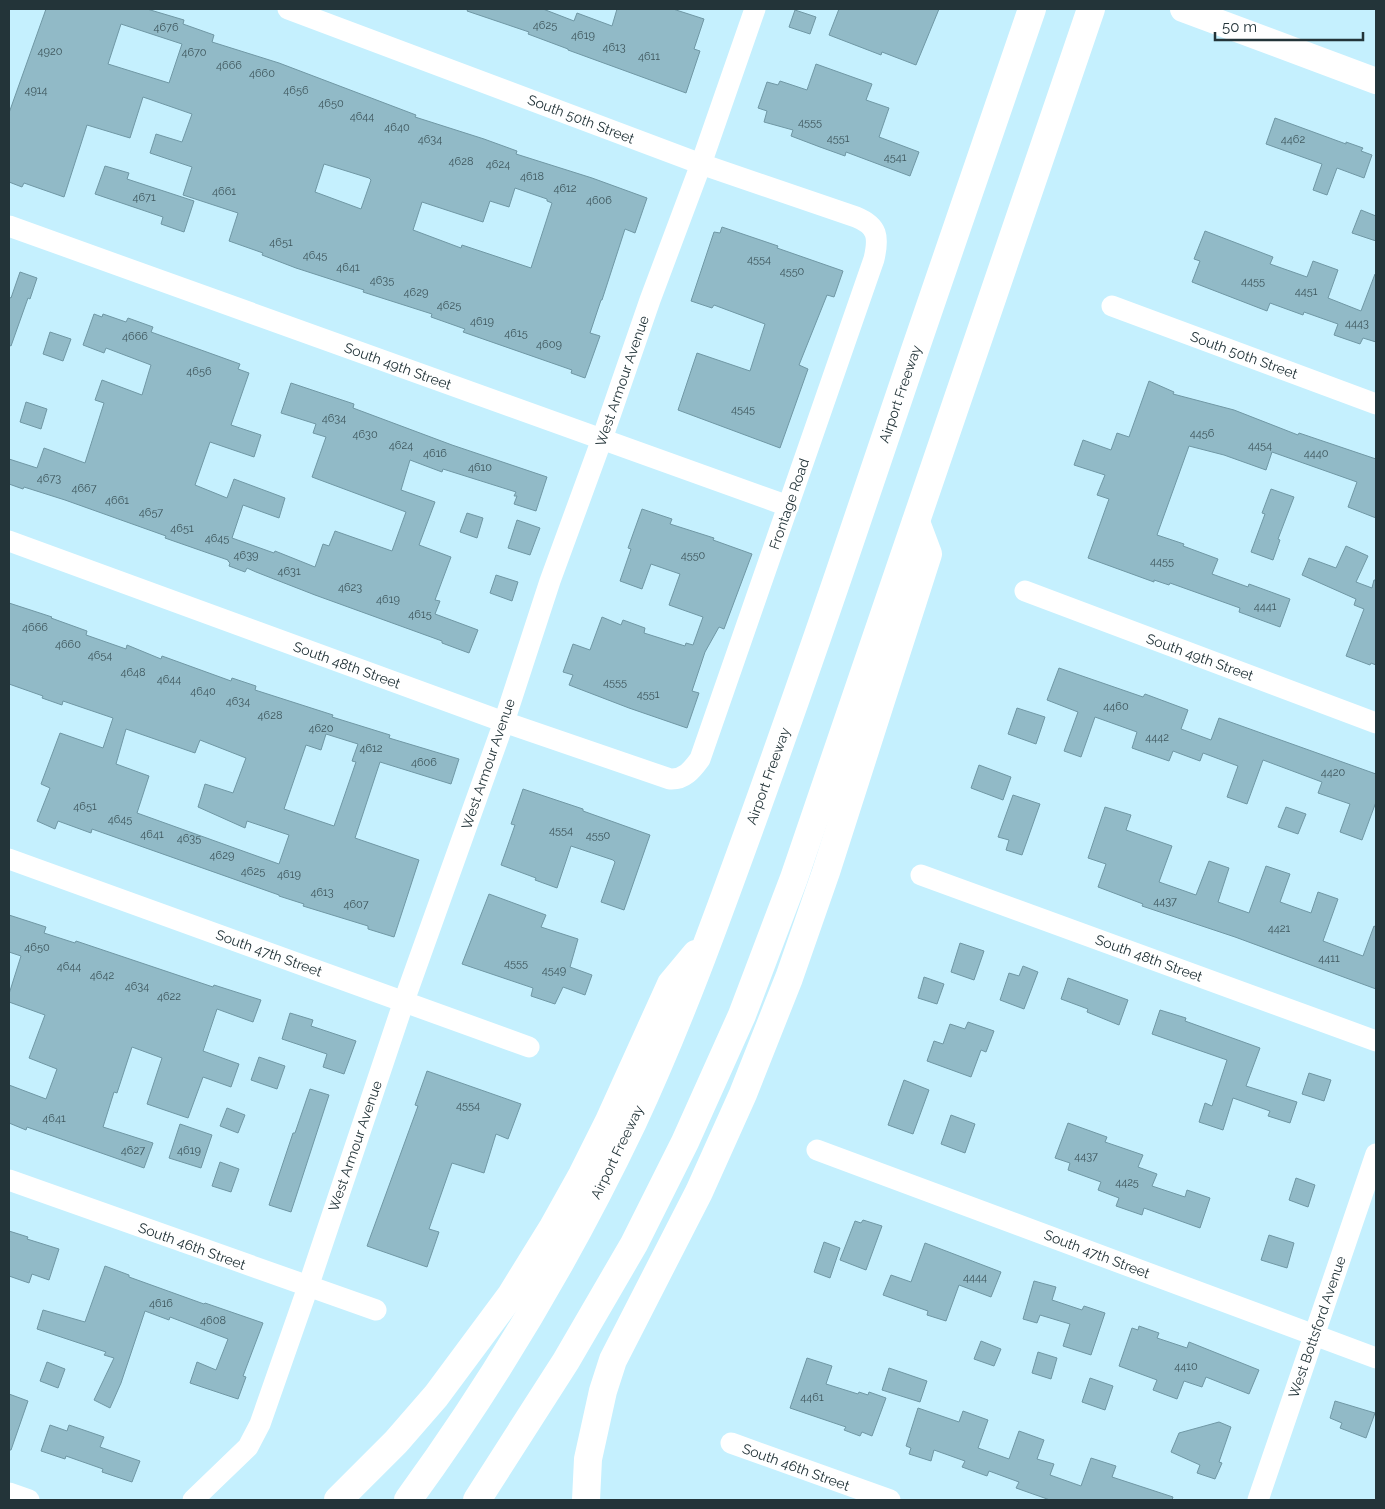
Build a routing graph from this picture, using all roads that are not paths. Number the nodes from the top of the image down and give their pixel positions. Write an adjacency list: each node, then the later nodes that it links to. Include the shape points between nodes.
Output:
1 (288, 9): 7 (street, South 50th Street)
2 (755, 9): 7 (street, West Armour Avenue)
3 (1091, 9): 14 (highway)
4 (1183, 9): 6 (street)
5 (1030, 15): 22 (highway, Airport Freeway, via 815,646)
6 (1376, 81)
7 (701, 164): 9 (street, South 50th Street, via 856,217); 12 (street, West Armour Avenue)
8 (9, 226): 12 (street, South 49th Street)
9 (873, 229): 13 (street, Frontage Road, via 877,238 874,259)
10 (1112, 306): 11 (street, South 50th Street)
11 (1376, 404)
12 (602, 439): 13 (street, South 49th Street); 17 (street, West Armour Avenue, via 550,580)
13 (788, 506): 19 (street, Frontage Road, via 704,750)
14 (916, 522): 39 (highway, via 794,878 742,1015 714,1078 634,1244 566,1361); 40 (highway, via 928,554 826,872 743,1094 699,1192 614,1360 603,1391 588,1459)
15 (9, 541): 17 (street, South 48th Street)
16 (1024, 591): 18 (street, South 49th Street)
17 (504, 722): 19 (street, South 48th Street, via 670,779); 23 (street, West Armour Avenue)
18 (1376, 723)
19 (687, 774)
20 (9, 859): 23 (street, South 47th Street)
21 (921, 875): 24 (street, South 48th Street)
22 (710, 938): 37 (highway, via 670,984 582,1175 511,1295 436,1396); 38 (highway, Airport Freeway, via 633,1121 554,1272 492,1376)
23 (404, 1002): 25 (street, South 47th Street); 29 (street, West Armour Avenue)
24 (1376, 1041)
25 (530, 1047)
26 (818, 1150): 31 (street, South 47th Street)
27 (1376, 1154): 31 (street, West Bottsford Avenue)
28 (9, 1180): 29 (street, South 46th Street)
29 (308, 1287): 30 (street, South 46th Street); 36 (street, West Armour Avenue, via 253,1438)
30 (376, 1310)
31 (1314, 1336): 32 (street, South 47th Street); 42 (street, West Bottsford Avenue)
32 (1376, 1358)
33 (731, 1443): 41 (street, South 46th Street)
34 (9, 1493): 35 (street)
35 (29, 1500)
36 (193, 1500)
37 (338, 1500)
38 (408, 1500)
39 (477, 1500)
40 (586, 1500)
41 (890, 1500)
42 (1258, 1500)

